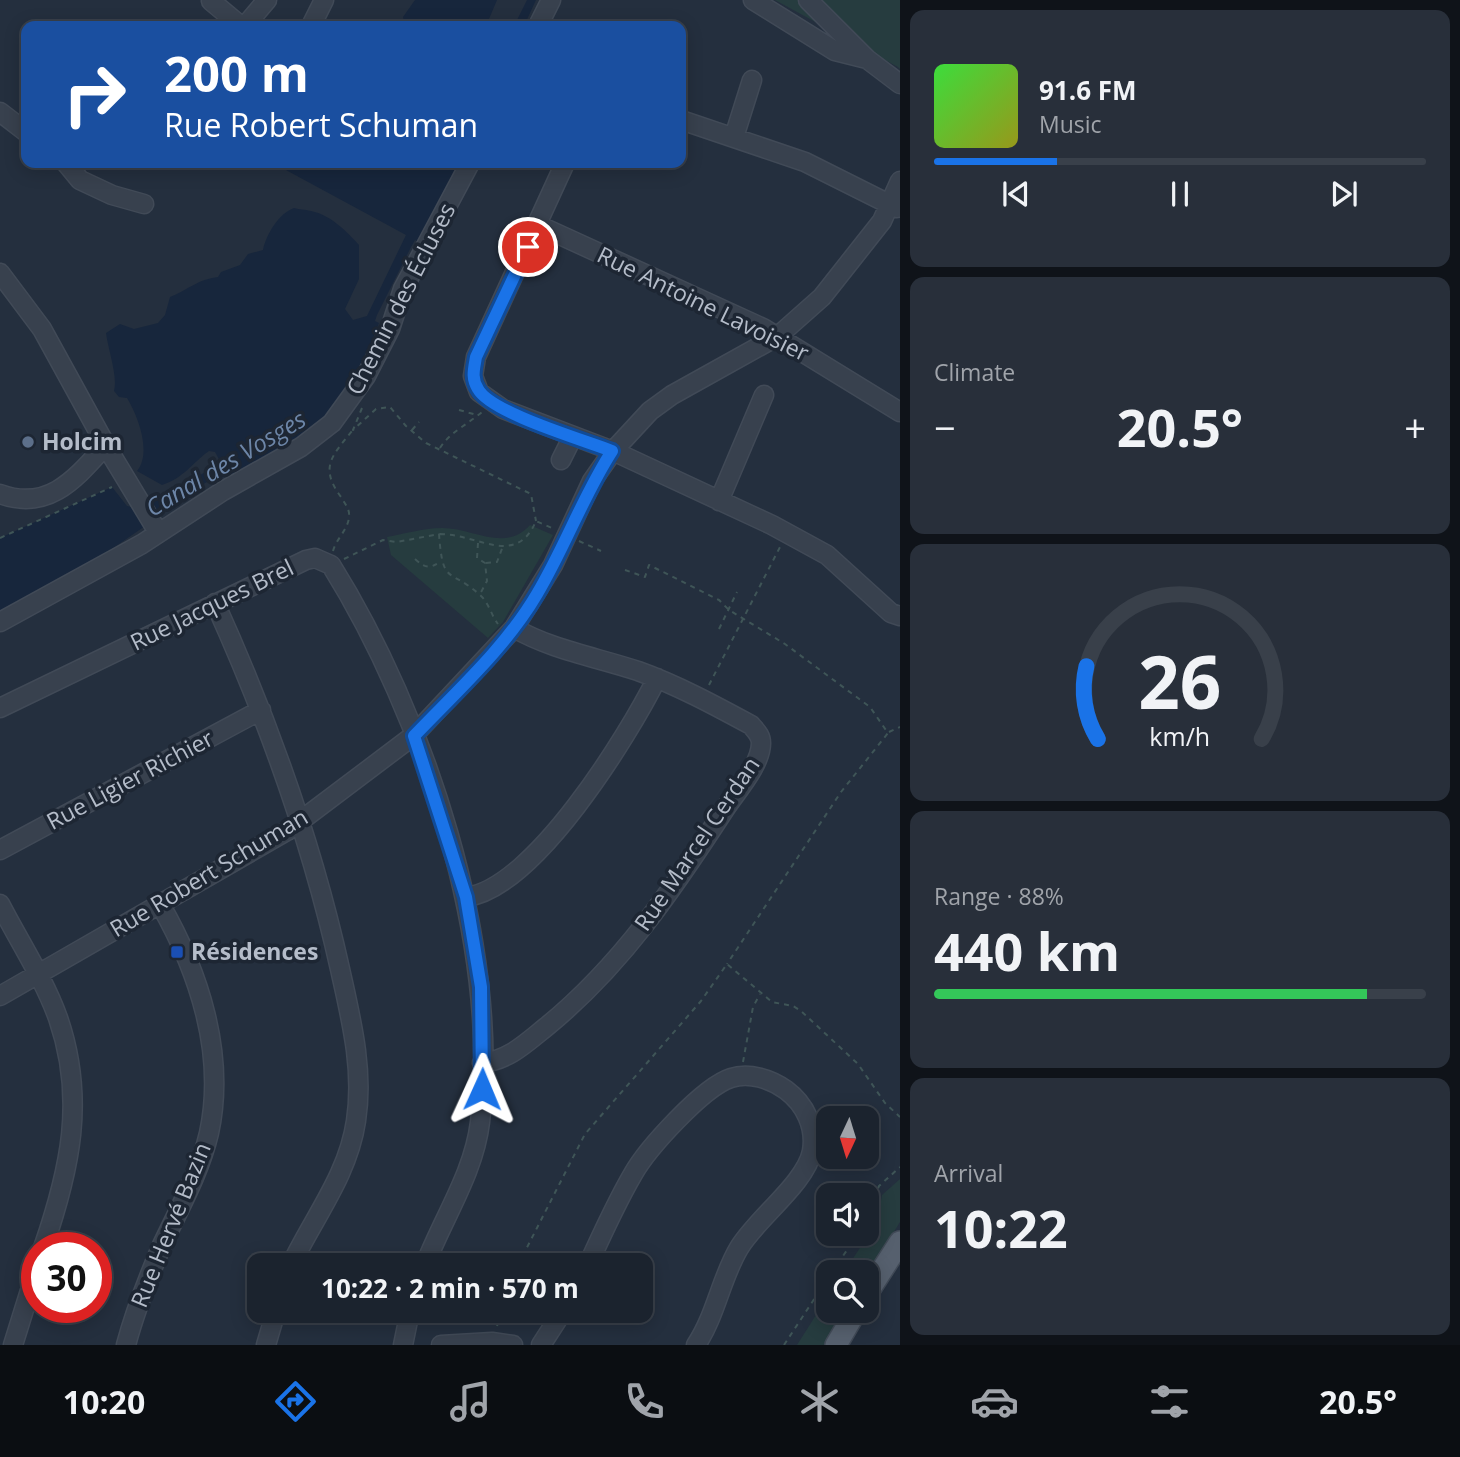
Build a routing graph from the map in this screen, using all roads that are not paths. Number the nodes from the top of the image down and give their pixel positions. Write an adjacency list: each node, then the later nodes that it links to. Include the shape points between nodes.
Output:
1 (211, 0): 7 (street)
2 (267, 0): 8 (street)
3 (324, 0): 9 (street)
4 (551, 0): 10 (street)
5 (753, 0): 11 (street, via 835,51)
6 (808, 0): 11 (street)
7 (237, 21)
8 (248, 21)
9 (314, 21)
10 (540, 21)
11 (867, 59): 13 (street)
12 (752, 80): 17 (street)
13 (900, 84)
14 (0, 112): 16 (street)
15 (686, 122): 17 (street)
16 (21, 128)
17 (734, 137): 23 (street, via 805,162)
18 (72, 168): 22 (street, via 80,180)
19 (467, 168): 35 (street, Chemin des Écluses, via 403,289 390,329 366,376 343,410 301,447)
20 (563, 168): 24 (street)
21 (900, 181): 23 (street, Rue Robert Schuman)
22 (144, 204)
23 (895, 207): 26 (street, Rue Robert Schuman, via 822,297)
24 (538, 225): 26 (street, Rue Antoine Lavoisier); 29 (street, via 476,357 472,376 479,392 493,402)
25 (0, 273): 30 (street, via 42,329)
26 (778, 336): 28 (street, Rue Antoine Lavoisier); 31 (street, Rue Robert Schuman, via 672,395)
27 (764, 395): 34 (street)
28 (900, 412)
29 (572, 438): 31 (street); 32 (street)
30 (106, 445): 33 (street, via 64,488 27,501); 35 (street)
31 (612, 451): 34 (street); 39 (street, Rue Robert Schuman, via 592,481 536,596)
32 (561, 460)
33 (0, 494)
34 (719, 501): 37 (street, via 827,555)
35 (156, 529): 38 (street, Chemin des Écluses)
36 (215, 603): 41 (street, Rue Jacques Brel); 42 (street); 43 (street, Rue Jacques Brel, via 306,559 331,565)
37 (900, 616)
38 (0, 622)
39 (513, 629): 40 (street, Rue Marcel Cerdan); 43 (street, Rue Robert Schuman)
40 (657, 678): 46 (street, via 616,752 573,811 527,861 486,892); 51 (street, Rue Marcel Cerdan, via 751,725 761,743 758,755 681,878 615,963 520,1048 497,1062)
41 (0, 708)
42 (261, 710): 44 (street); 45 (street, Rue Ligier Richier)
43 (414, 736): 44 (street, Rue Robert Schuman); 46 (street)
44 (299, 820): 48 (street, Rue Robert Schuman); 54 (street, via 322,890 356,1038 358,1080 348,1160)
45 (0, 850)
46 (466, 897): 51 (street, via 481,987)
47 (0, 904): 49 (street)
48 (160, 904): 49 (street, Rue Robert Schuman); 65 (street, Rue Hervé Bazin, via 178,934 198,988 213,1055 214,1091 209,1133 134,1314)
49 (36, 975): 50 (street, Rue Robert Schuman); 52 (street, via 58,1018 73,1106 70,1158)
50 (0, 996)
51 (482, 1063): 55 (street, via 475,1149)
52 (48, 1232)
53 (900, 1242): 57 (main road)
54 (298, 1253)
55 (430, 1253)
56 (595, 1253): 71 (street, via 634,1171 713,1088 732,1078 769,1080 794,1097 808,1116 812,1152 801,1175 761,1217 738,1250 707,1329)
57 (879, 1274)
58 (21, 1319): 64 (street)
59 (272, 1323): 66 (street)
60 (408, 1323): 67 (street)
61 (555, 1323): 70 (street)
62 (849, 1323): 72 (main road)
63 (492, 1343): 68 (street); 69 (street)
64 (13, 1345)
65 (126, 1345)
66 (266, 1345)
67 (403, 1345)
68 (441, 1345)
69 (513, 1345)
70 (541, 1345)
71 (696, 1345)
72 (836, 1345)

